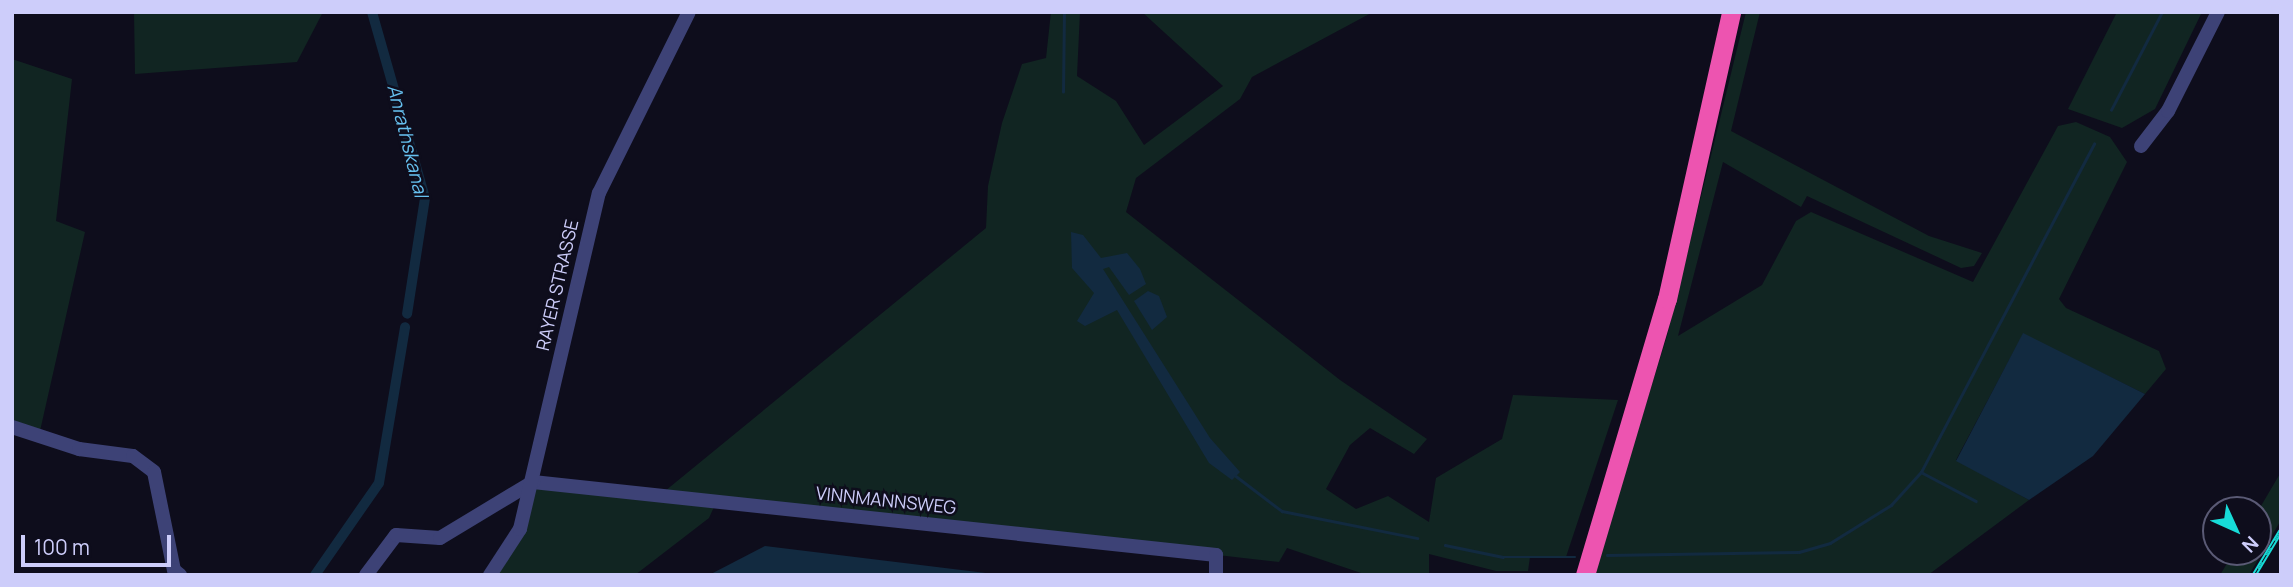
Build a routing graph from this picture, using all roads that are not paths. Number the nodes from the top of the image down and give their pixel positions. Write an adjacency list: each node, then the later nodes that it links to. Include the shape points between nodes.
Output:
1 (689, 12): 6 (street, RAYER STRASSE, via 599,193)
2 (1731, 12): 11 (highway, via 1667,299)
3 (2218, 12): 4 (street, via 2168,111)
4 (2141, 146)
5 (12, 427): 7 (street, via 79,449 133,457 153,472 174,570)
6 (533, 482): 8 (street, via 440,538 396,535); 9 (street, RAYER STRASSE, via 520,528); 10 (street, VINNMANNSWEG, via 1216,555)
7 (180, 575)
8 (366, 575)
9 (490, 575)
10 (1216, 575)
11 (1585, 575)

